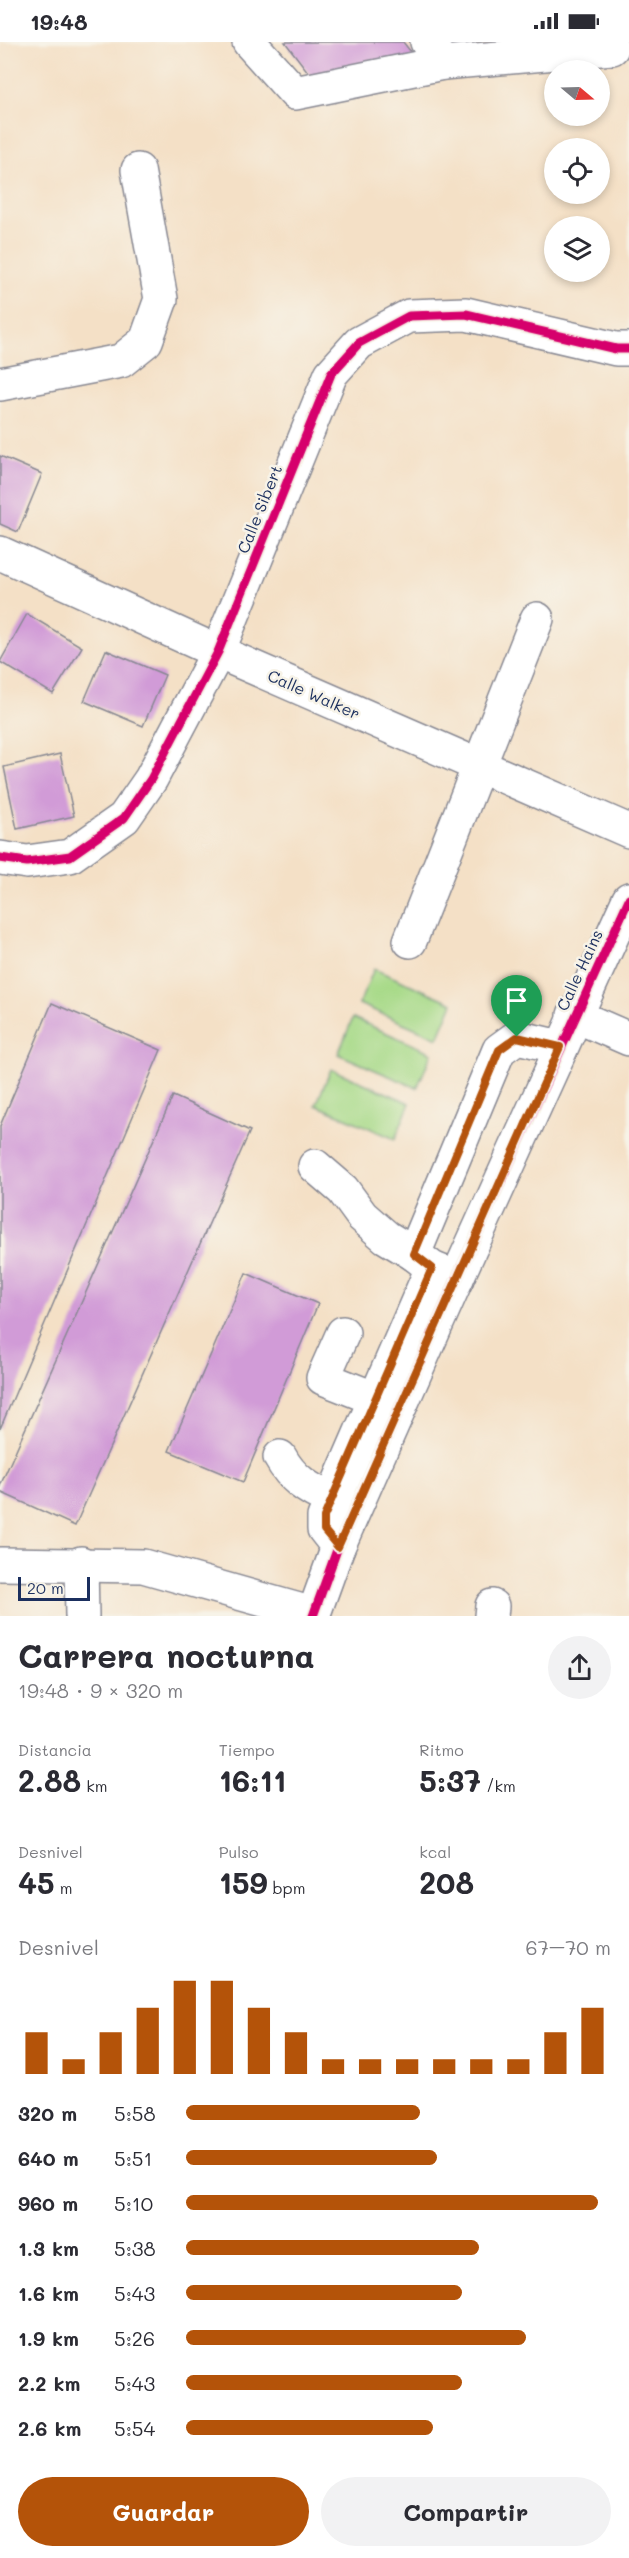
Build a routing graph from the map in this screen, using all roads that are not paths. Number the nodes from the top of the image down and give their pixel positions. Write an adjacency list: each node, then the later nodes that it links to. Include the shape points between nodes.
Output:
1 (249, 42): 3 (street, via 295,93)
2 (617, 45): 3 (street)
3 (435, 52)
4 (138, 170): 6 (street, via 160,299 146,341 121,361)
5 (629, 349): 9 (street, Calle Sibert, via 466,314 409,316 359,343 331,374)
6 (0, 384)
7 (0, 553): 9 (street, Calle Walker)
8 (537, 619): 10 (street)
9 (218, 652): 10 (street, Calle Walker); 12 (street, Calle Sibert, via 151,779 124,818 70,856 27,862)
10 (481, 766): 11 (street, Calle Walker); 14 (street)
11 (629, 831)
12 (0, 858)
13 (629, 899): 15 (street, Calle Hains)
14 (410, 941)
15 (574, 1015): 16 (street); 17 (street, Calle Hains)
16 (629, 1039)
17 (560, 1047): 19 (street, Calle Hains); 19 (street, via 517,1037 499,1050)
18 (315, 1166): 19 (street, via 386,1237)
19 (434, 1267): 21 (street); 24 (street, Calle Hains)
20 (343, 1333): 21 (street, via 323,1378)
21 (376, 1400): 23 (street)
22 (280, 1457): 23 (street, via 296,1479)
23 (330, 1499): 24 (street, via 324,1530)
24 (338, 1547): 27 (street, Calle Hains)
25 (81, 1563): 26 (street); 27 (street, via 143,1566); 28 (street)
26 (0, 1564)
27 (313, 1615)
28 (82, 1616)

